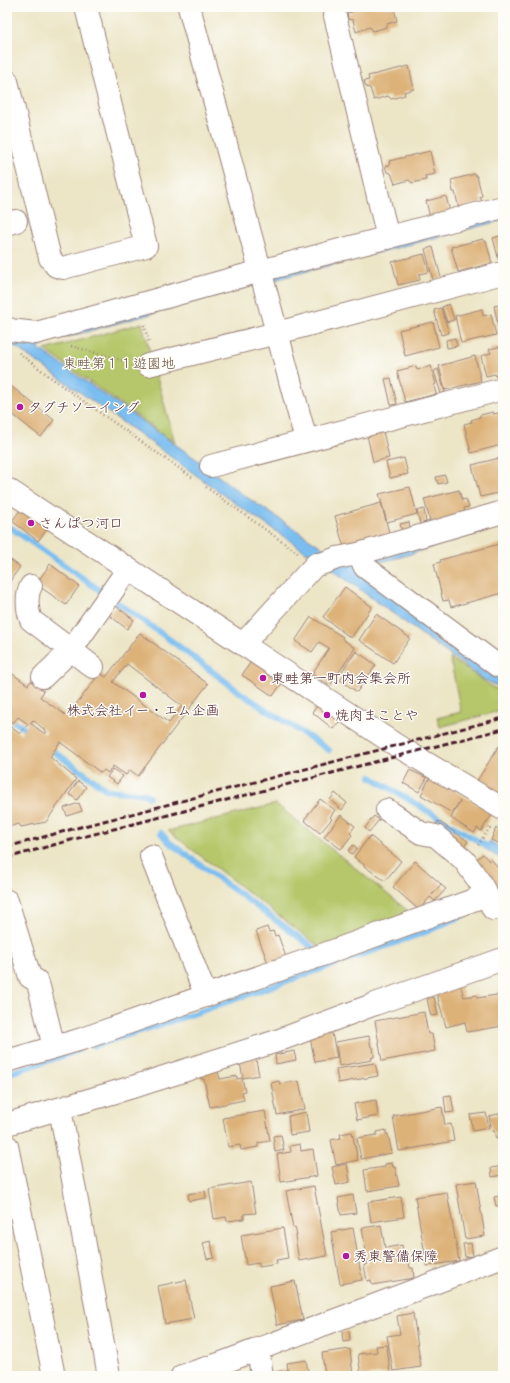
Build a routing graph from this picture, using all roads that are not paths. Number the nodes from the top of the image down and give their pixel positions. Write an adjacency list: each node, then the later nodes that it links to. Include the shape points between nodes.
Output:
1 (86, 7): 4 (street, via 146,246 63,268 56,266 50,258)
2 (189, 7): 8 (street)
3 (335, 16): 6 (street)
4 (7, 81)
5 (503, 207): 6 (street)
6 (388, 238): 8 (street)
7 (503, 273): 9 (street)
8 (262, 277): 9 (street); 10 (street, via 36,333)
9 (277, 332): 11 (street); 13 (street)
10 (10, 336)
11 (148, 365)
12 (503, 389): 13 (street)
13 (306, 440): 14 (street)
14 (203, 477)
15 (7, 489): 18 (street)
16 (503, 512): 17 (street)
17 (361, 559): 20 (street, via 325,562); 23 (street, via 498,666)
18 (128, 569): 20 (street); 21 (street)
19 (30, 586): 21 (street, via 28,612 31,620)
20 (243, 644): 26 (street, via 396,745)
21 (71, 650): 22 (street); 24 (street)
22 (93, 666)
23 (503, 666)
24 (43, 677)
25 (387, 810): 29 (street, via 422,833 436,836 464,860)
26 (503, 810)
27 (151, 856): 31 (street)
28 (7, 901): 32 (street, via 30,977 37,981 39,987)
29 (495, 901): 31 (street, via 324,955)
30 (503, 959): 34 (street, via 277,1040)
31 (206, 996): 32 (street)
32 (54, 1047): 33 (street)
33 (7, 1061)
34 (60, 1109): 35 (street); 40 (street)
35 (7, 1124)
36 (7, 1146): 39 (street)
37 (503, 1257): 38 (street)
38 (258, 1349): 41 (street); 42 (street)
39 (54, 1376)
40 (109, 1376)
41 (182, 1376)
42 (262, 1376)

